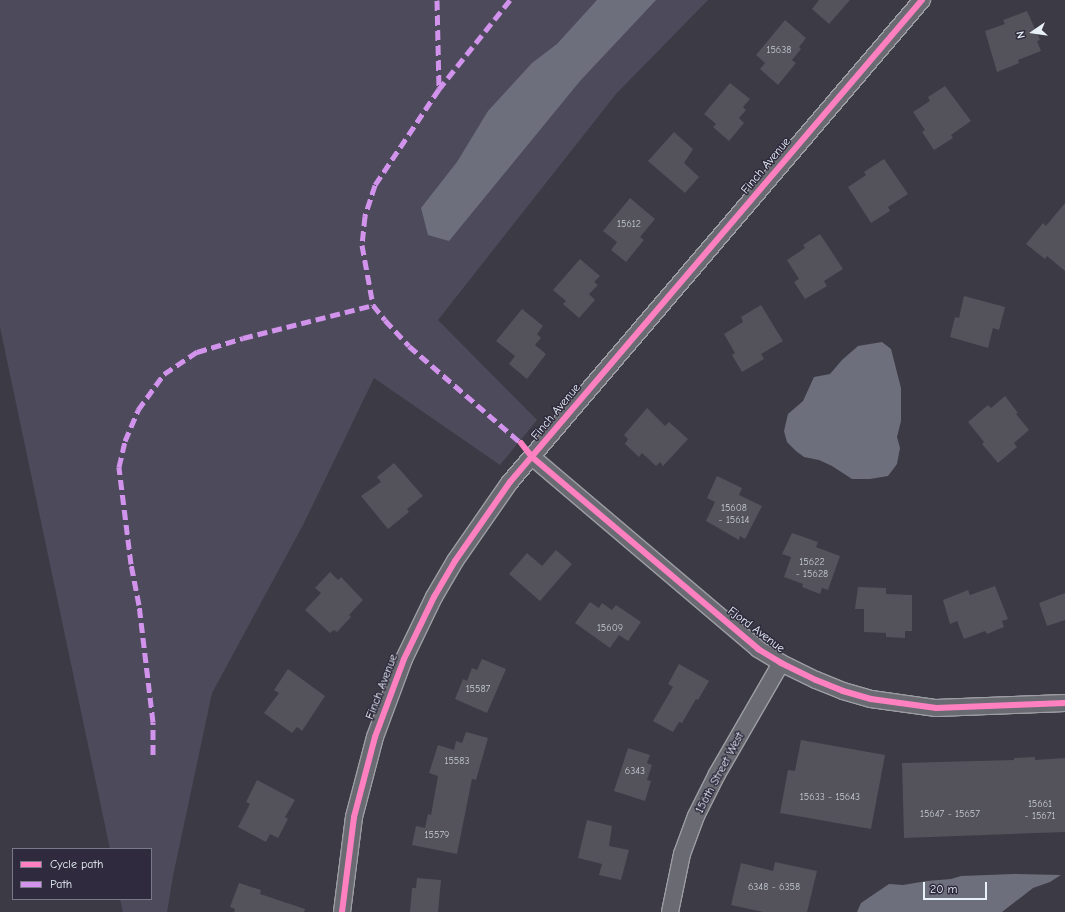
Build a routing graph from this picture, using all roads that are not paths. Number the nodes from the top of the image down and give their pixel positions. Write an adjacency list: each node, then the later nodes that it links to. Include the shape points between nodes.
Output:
1 (922, 0): 2 (street, Finch Avenue)
2 (532, 457): 3 (street, Fjord Avenue, via 758,649); 5 (street, Finch Avenue, via 510,482 455,561 404,659 375,737 354,817)
3 (781, 663): 4 (street, Fjord Avenue, via 843,691 907,706 972,708); 6 (street, 156th Street West, via 717,774 696,816 682,854)
4 (1065, 703)
5 (342, 912)
6 (670, 912)

